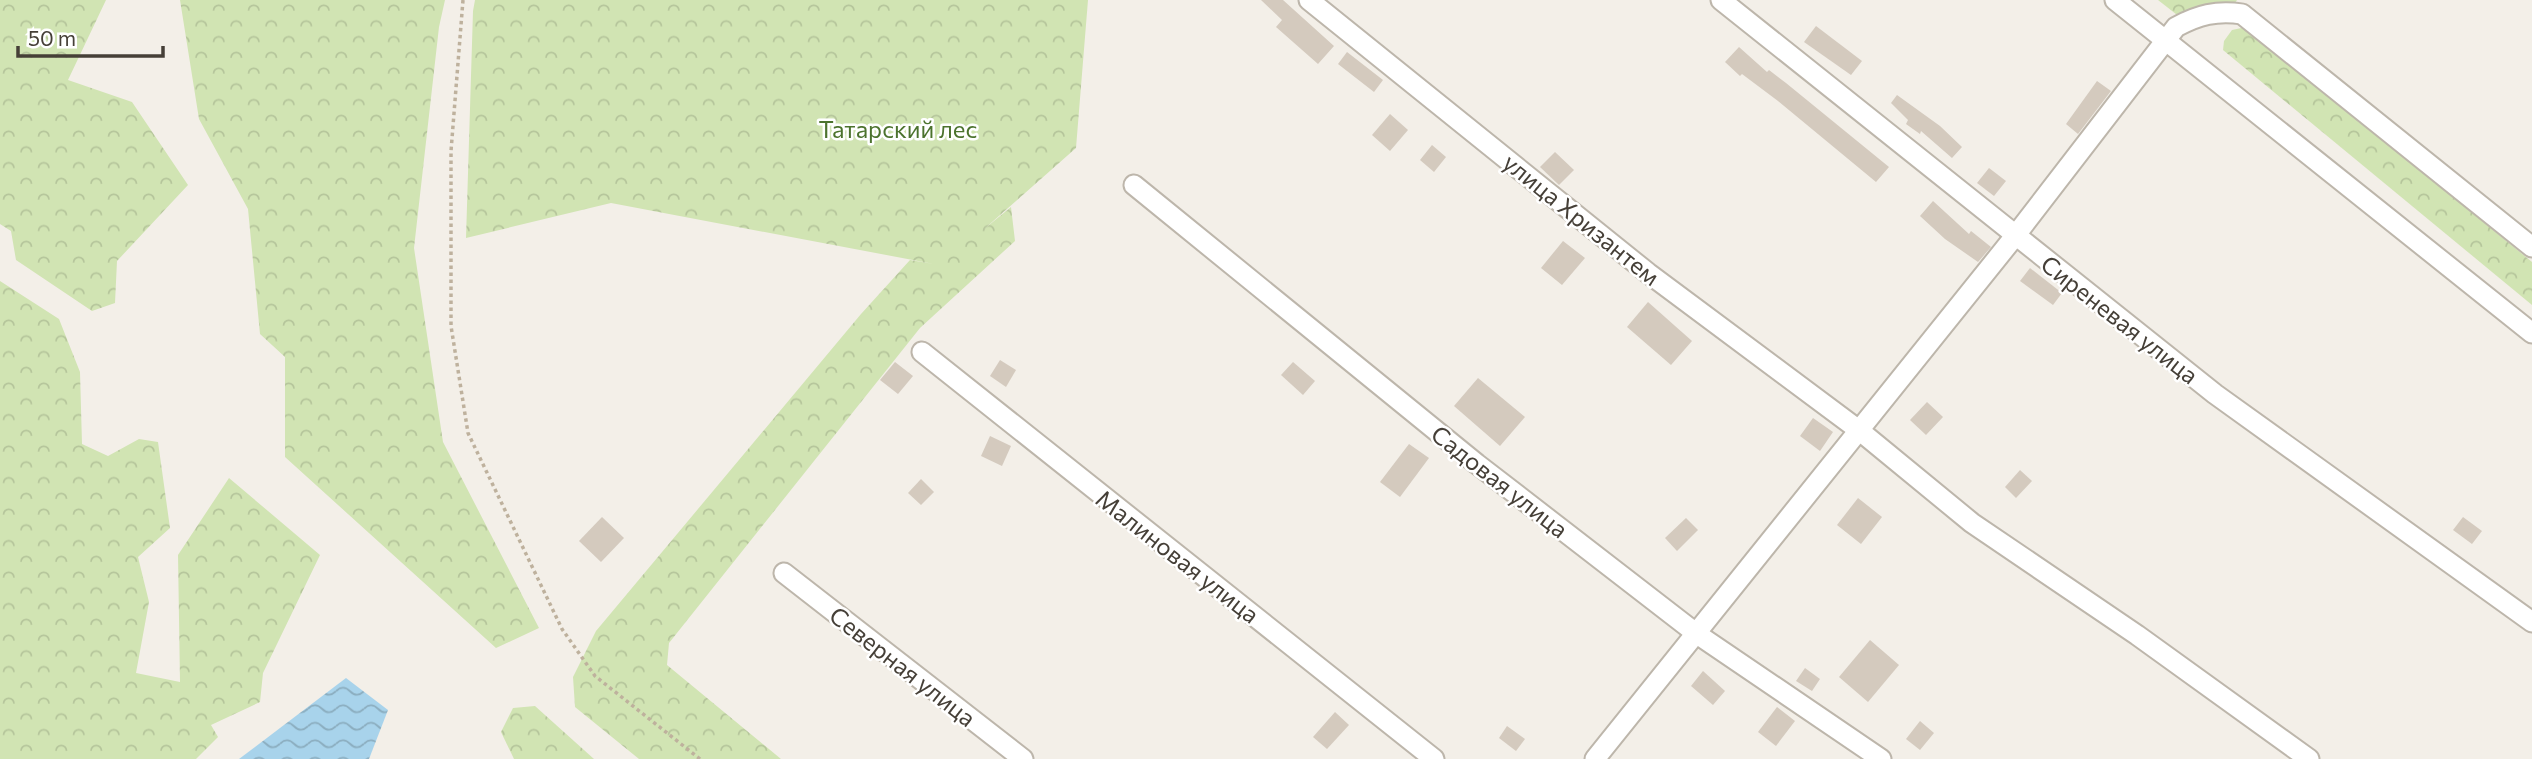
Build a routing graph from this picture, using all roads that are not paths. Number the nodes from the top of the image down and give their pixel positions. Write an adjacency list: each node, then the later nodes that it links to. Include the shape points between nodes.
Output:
1 (1310, 0): 11 (street, улица Хризантем, via 1648,273)
2 (1721, 0): 7 (street, Сиреневая улица)
3 (2115, 0): 5 (street)
4 (2247, 7): 5 (street, via 2194,18 2176,27); 8 (street)
5 (2165, 41): 7 (street); 9 (street)
6 (1134, 185): 14 (street, Садовая улица, via 1477,464)
7 (2015, 236): 11 (street); 13 (street, Сиреневая улица, via 2215,394)
8 (2532, 247)
9 (2532, 333)
10 (922, 352): 16 (street, Малиновая улица)
11 (1860, 431): 14 (street); 19 (street, улица Хризантем, via 1972,523)
12 (784, 573): 15 (street, Северная улица)
13 (2532, 622)
14 (1697, 634): 17 (street); 18 (street, Садовая улица)
15 (1023, 759)
16 (1434, 759)
17 (1595, 759)
18 (1881, 759)
19 (2309, 759)

